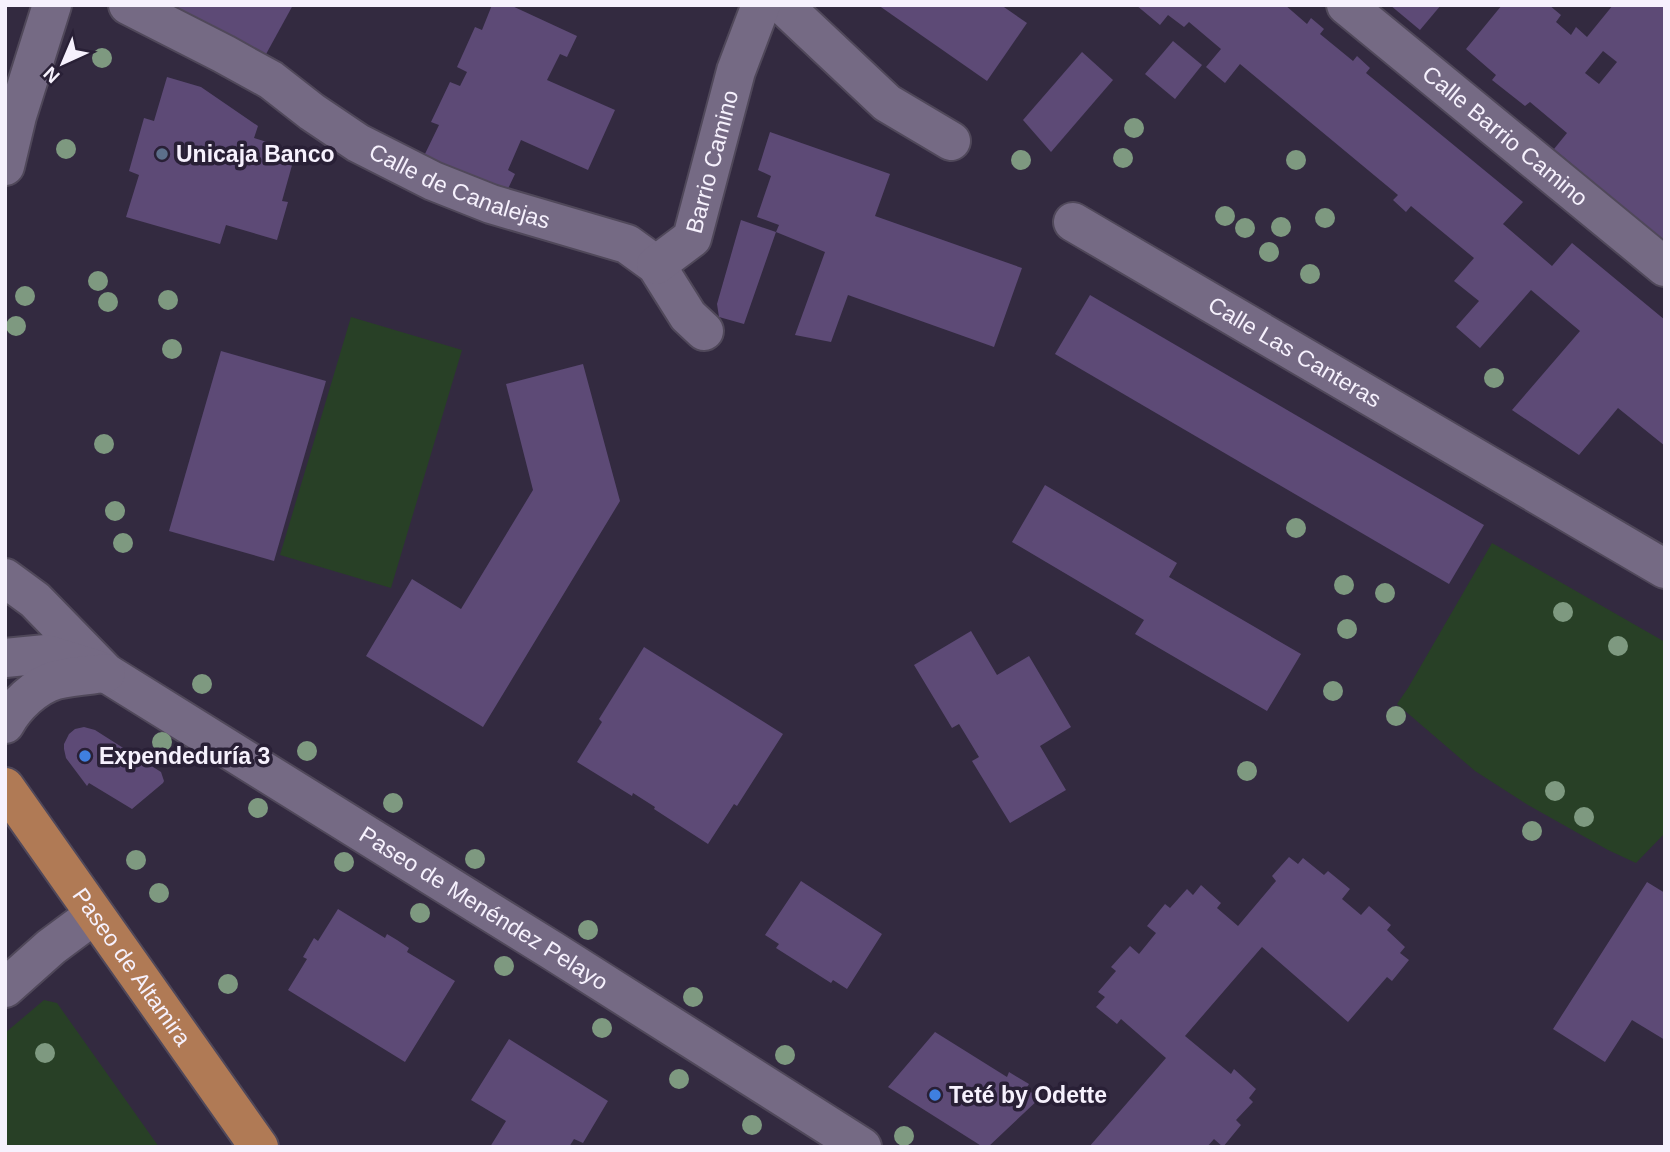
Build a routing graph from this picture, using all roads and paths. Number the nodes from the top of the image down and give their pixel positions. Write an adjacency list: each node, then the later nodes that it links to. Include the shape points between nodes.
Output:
1 (52, 5): 7 (street)
2 (128, 5): 9 (street, Calle de Canalejas, via 271,80 358,143 433,181 491,204 627,244)
3 (761, 5): 9 (street, Barrio Camino, via 736,71 692,238)
4 (783, 5): 6 (street, via 887,103)
5 (1346, 5): 10 (street, Calle Barrio Camino)
6 (951, 141)
7 (5, 166)
8 (1073, 222): 12 (street, Calle Las Canteras)
9 (656, 265): 11 (street, via 688,316)
10 (1665, 267)
11 (704, 331)
12 (1665, 569)
13 (5, 578): 15 (street, Paseo de Menéndez Pelayo, via 35,600)
14 (5, 658): 15 (street, Paseo de Menéndez Pelayo, via 46,654)
15 (106, 673): 16 (street, via 54,680 31,694); 21 (street, Paseo de Menéndez Pelayo)
16 (5, 724)
17 (5, 787): 18 (main road, Paseo de Altamira)
18 (94, 915): 19 (street); 20 (main road, Paseo de Altamira)
19 (5, 988)
20 (258, 1147)
21 (862, 1147)

